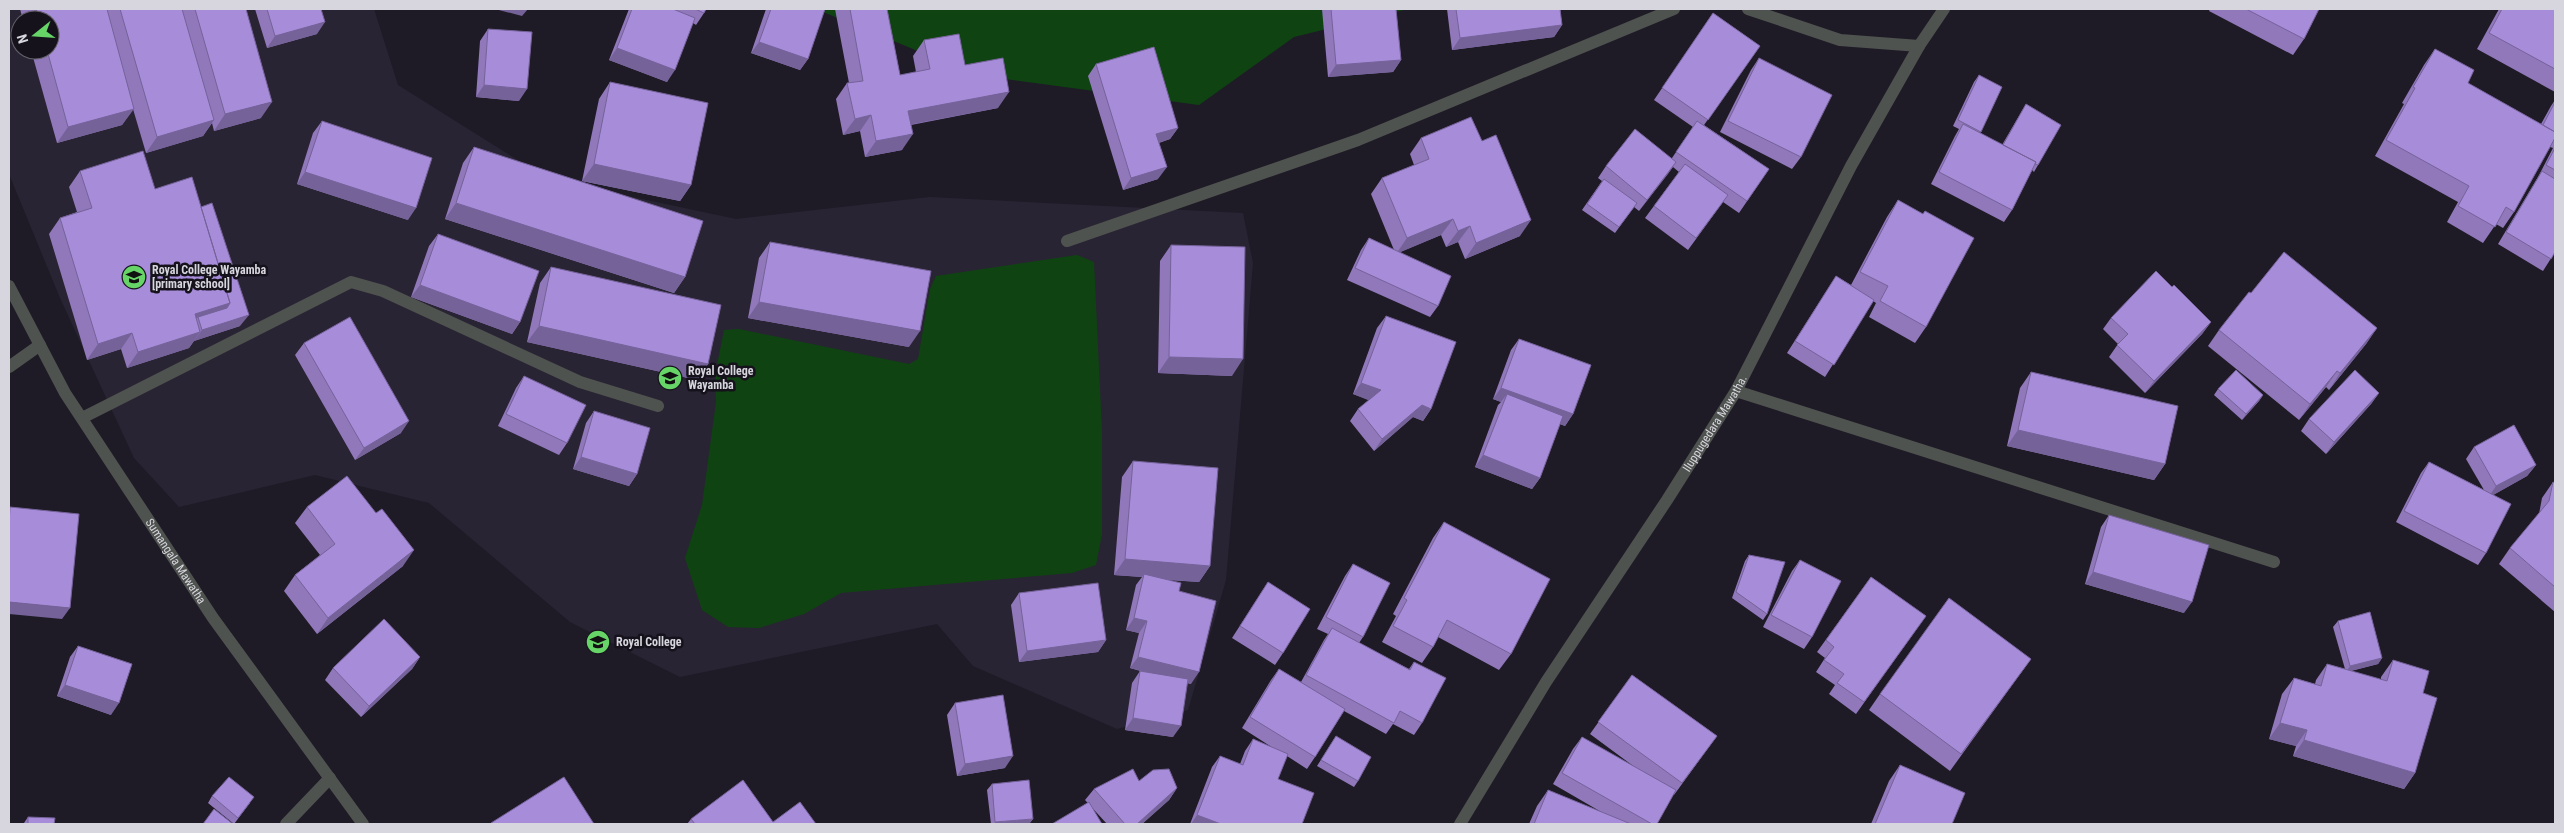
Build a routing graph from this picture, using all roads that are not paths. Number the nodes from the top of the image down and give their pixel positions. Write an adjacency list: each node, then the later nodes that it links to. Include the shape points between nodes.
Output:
1 (1674, 9): 5 (street, via 1358,140)
2 (1748, 9): 4 (street, via 1840,40)
3 (1944, 9): 4 (street, Iluppugedara Mawatha.)
4 (1919, 46): 9 (street, Iluppugedara Mawatha., via 1851,166)
5 (1067, 241)
6 (9, 286): 7 (street, Sumangala Mawatha)
7 (40, 345): 8 (street); 11 (street, Sumangala Mawatha)
8 (9, 367)
9 (1736, 391): 12 (street); 16 (street, Iluppugedara Mawatha., via 1668,500 1546,682)
10 (658, 406): 11 (street, via 580,382 383,291 351,282)
11 (82, 418): 13 (street, Sumangala Mawatha, via 213,618)
12 (2274, 562)
13 (330, 778): 14 (street); 15 (street, Sumangala Mawatha)
14 (286, 824)
15 (363, 824)
16 (1460, 824)

